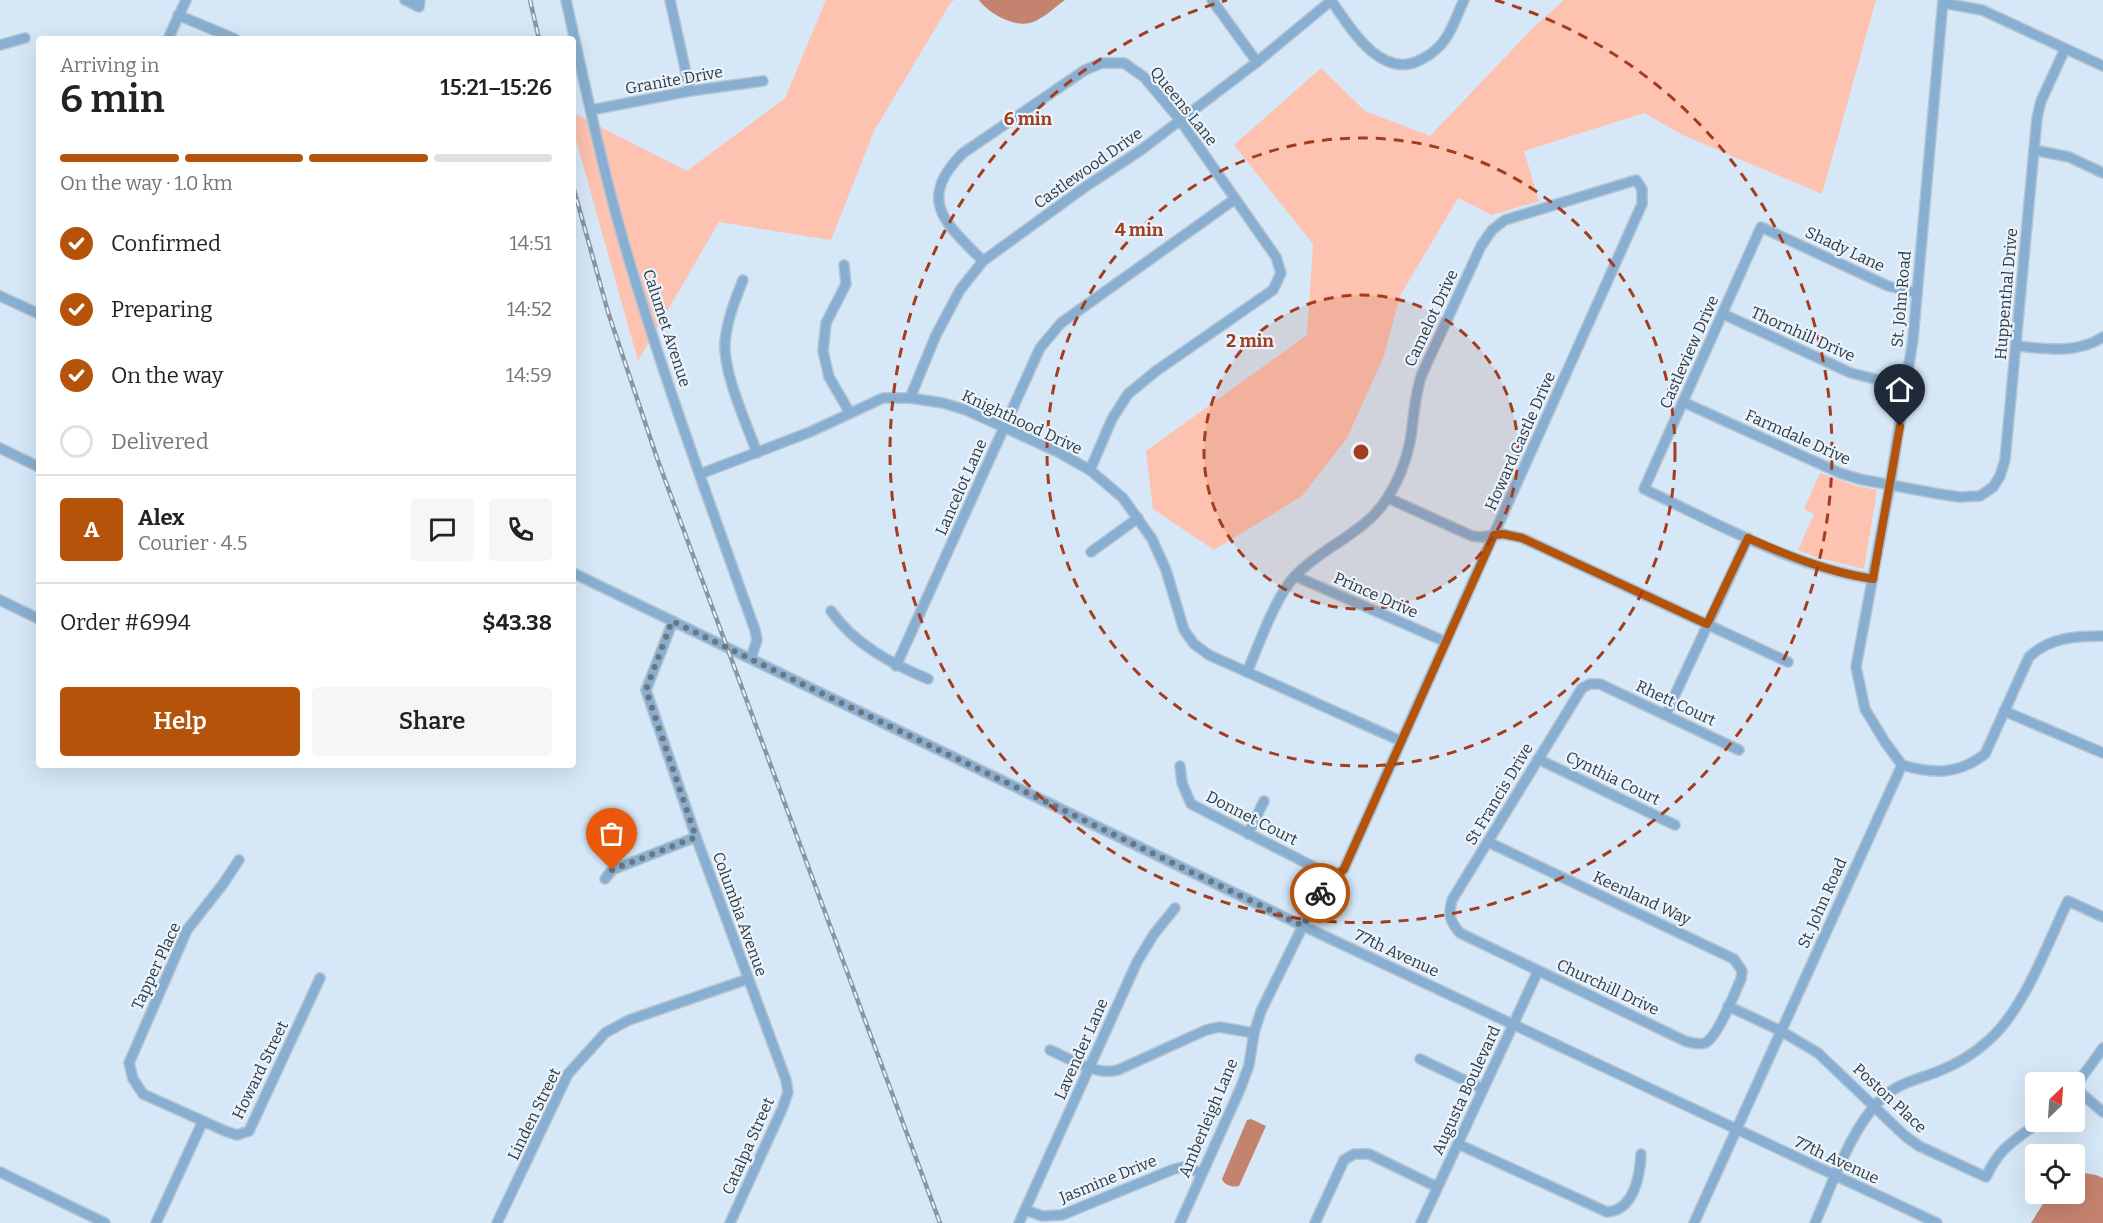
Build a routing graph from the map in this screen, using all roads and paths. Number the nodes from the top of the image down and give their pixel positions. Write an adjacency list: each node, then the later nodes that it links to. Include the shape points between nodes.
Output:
1 (186, 0): 10 (street)
2 (405, 0): 3 (street, via 419,7)
3 (420, 0)
4 (566, 0): 13 (street, Calumet Avenue)
5 (670, 0): 21 (street)
6 (1212, 0): 18 (street)
7 (1332, 0): 8 (street, via 1362,43 1377,56 1398,65 1416,63 1433,53 1446,38); 18 (street, Castlewood Drive)
8 (1464, 0)
9 (1943, 1): 17 (street, via 1982,10); 32 (street, St. John Road)
10 (178, 15): 11 (street); 12 (street)
11 (169, 36)
12 (228, 36)
13 (574, 36)
14 (25, 38): 16 (street)
15 (576, 44): 22 (street, Calumet Avenue)
16 (0, 45)
17 (2065, 49): 19 (street); 24 (street, Huppenthal Drive, via 2041,101)
18 (1257, 62): 23 (street, Castlewood Drive)
19 (2103, 66)
20 (763, 81): 21 (street, Granite Drive)
21 (690, 92): 22 (street, Granite Drive)
22 (591, 110): 47 (street, Calumet Avenue, via 630,261)
23 (1180, 120): 27 (street, Queens Lane); 29 (street, Castlewood Drive); 29 (street, Queens Lane, via 1144,77 1124,63 1102,63 1085,70 963,153 948,168 940,187 939,205 949,226)
24 (2034, 150): 25 (street, via 2069,157); 37 (street, Huppenthal Drive)
25 (2103, 173)
26 (1642, 189): 50 (street, Camelot Drive, via 1636,180 1505,220 1492,230 1422,374 1410,443); 52 (street, Howard Castle Drive, via 1642,204)
27 (1235, 199): 42 (street, Lancelot Lane, via 1061,323 1040,348); 46 (street, Queens Lane, via 1276,257 1281,273 1272,290 1128,394 1112,419)
28 (1761, 227): 32 (street, Shady Lane, via 1888,286); 35 (street, Castleview Drive)
29 (982, 261): 39 (street, Castlewood Drive, via 960,290 936,335)
30 (844, 265): 41 (street, via 846,284 826,323 822,351 829,377)
31 (743, 280): 44 (street, via 729,316 725,344 728,369)
32 (1917, 292): 38 (street, St. John Road)
33 (0, 296): 34 (street)
34 (36, 313)
35 (1723, 314): 38 (street, Thornhill Drive, via 1851,373); 40 (street, Castleview Drive)
36 (2103, 337): 37 (street, via 2070,350)
37 (2017, 346): 49 (street, Huppenthal Drive, via 2000,476 1980,496)
38 (1907, 387): 48 (street, St. John Road)
39 (910, 398): 41 (street, Knighthood Drive, via 883,398); 42 (street, Knighthood Drive, via 966,410)
40 (1683, 402): 48 (street, Farmdale Drive, via 1819,465); 53 (street, Castleview Drive, via 1644,489)
41 (849, 413): 44 (street, Knighthood Drive)
42 (1004, 428): 46 (street, Knighthood Drive); 67 (street, Lancelot Lane)
43 (0, 448): 45 (street)
44 (757, 453): 47 (street, Knighthood Drive)
45 (36, 466)
46 (1090, 470): 51 (street, Knighthood Drive, via 1123,498)
47 (700, 474): 65 (street, Calumet Avenue, via 755,630 757,640)
48 (1890, 485): 49 (street, Farmdale Drive); 57 (street, St. John Road)
49 (1939, 494)
50 (1388, 498): 52 (street, via 1472,536); 56 (street, Camelot Drive, via 1372,517 1319,553)
51 (1138, 518): 54 (street); 68 (street, Knighthood Drive, via 1166,570 1184,630 1209,655)
52 (1494, 535): 62 (street, via 1522,538); 64 (street, Howard Castle Drive)
53 (1748, 538): 57 (street, via 1808,564); 62 (street)
54 (1091, 552)
55 (576, 574): 61 (street, 77th Avenue)
56 (1294, 576): 64 (street, Prince Drive); 68 (street, Camelot Drive)
57 (1873, 579): 77 (street, St. John Road, via 1856,667 1866,709)
58 (0, 600): 60 (street)
59 (831, 611): 67 (street, via 843,629)
60 (36, 618)
61 (672, 621): 65 (street, 77th Avenue); 82 (street, Columbia Avenue, via 646,690)
62 (1707, 624): 66 (street); 72 (street)
63 (2103, 636): 71 (street, via 2072,636 2035,651)
64 (1446, 642): 73 (street, Howard Castle Drive)
65 (751, 658): 89 (street, 77th Avenue)
66 (1788, 662)
67 (896, 666): 69 (street)
68 (1247, 672): 73 (street, Knighthood Drive)
69 (928, 679)
70 (1600, 684): 72 (street, Rhett Court); 76 (street, St Francis Drive, via 1582,688)
71 (2004, 711): 75 (street); 77 (street, via 1985,754 1976,761 1934,772)
72 (1666, 714): 74 (street, Rhett Court)
73 (1401, 741): 86 (street, Howard Castle Drive, via 1344,869)
74 (1739, 750)
75 (2102, 751)
76 (1538, 759): 80 (street, Cynthia Court); 83 (street, St Francis Drive)
77 (1902, 765): 96 (street, St. John Road)
78 (1180, 766): 81 (street, Donnet Court, via 1191,804)
79 (1264, 801): 81 (street)
80 (1675, 825)
81 (1248, 834): 86 (street, Donnet Court)
82 (696, 837): 85 (street, via 612,870); 93 (street, Columbia Avenue)
83 (1488, 842): 90 (street, St Francis Drive, via 1452,900 1450,918); 94 (street, Keenland Way, via 1734,959 1742,979)
84 (239, 860): 105 (street, Tapper Place, via 187,930 136,1044 129,1063)
85 (605, 879)
86 (1334, 879): 89 (street, Howard Castle Drive, via 1318,895)
87 (1175, 908): 101 (street, Lavender Lane, via 1137,962)
88 (2103, 917): 107 (street, via 2068,901 2018,1005 1989,1040 1954,1065 1897,1087)
89 (1303, 926): 95 (street, 77th Avenue); 97 (street, Amberleigh Lane)
90 (1460, 933): 91 (street, Churchill Drive)
91 (1538, 971): 94 (street, Churchill Drive, via 1694,1044 1713,1036); 95 (street, Augusta Boulevard)
92 (320, 978): 109 (street, Howard Street, via 249,1131 237,1135)
93 (748, 979): 103 (street, Columbia Avenue); 121 (street, Linden Street, via 629,1020 604,1033 568,1074)
94 (1728, 1006): 96 (street, Poston Place)
95 (1513, 1024): 104 (street, Augusta Boulevard); 110 (street, 77th Avenue)
96 (1781, 1031): 107 (street, Poston Place, via 1818,1053); 110 (street, St. John Road)
97 (1254, 1033): 101 (street, via 1219,1027 1206,1029 1118,1070); 115 (street, Amberleigh Lane, via 1245,1076)
98 (2103, 1048): 102 (street)
99 (1050, 1050): 101 (street)
100 (1420, 1059): 104 (street)
101 (1089, 1068): 118 (street, Lavender Lane)
102 (2085, 1074)
103 (786, 1080): 122 (street, Catalpa Street, via 788,1092 783,1107)
104 (1483, 1089): 112 (street, Augusta Boulevard)
105 (143, 1094): 109 (street, Howard Street)
106 (2085, 1097): 108 (street)
107 (1874, 1106): 111 (street, Poston Place, via 1919,1146 1986,1177 2002,1149); 116 (street)
108 (2103, 1112)
109 (203, 1121): 120 (street)
110 (1737, 1130): 116 (street, 77th Avenue); 127 (street, St. John Road)
111 (2025, 1132)
112 (1458, 1144): 113 (street, via 1607,1212 1621,1209 1626,1203 1640,1173); 117 (street, Augusta Boulevard)
113 (1641, 1154)
114 (0, 1172): 119 (street)
115 (1202, 1173): 118 (street, Jasmine Drive, via 1183,1167 1174,1169 1062,1215 1042,1216); 124 (street, Amberleigh Lane)
116 (1836, 1176): 128 (street); 129 (street, 77th Avenue)
117 (1437, 1187): 125 (street, via 1369,1154 1354,1154 1344,1160); 126 (street, Augusta Boulevard)
118 (1025, 1210): 123 (street, Lavender Lane)
119 (105, 1223)
120 (156, 1223)
121 (497, 1223)
122 (730, 1223)
123 (1019, 1223)
124 (1180, 1223)
125 (1315, 1223)
126 (1421, 1223)
127 (1694, 1223)
128 (1815, 1223)
129 (1937, 1223)

